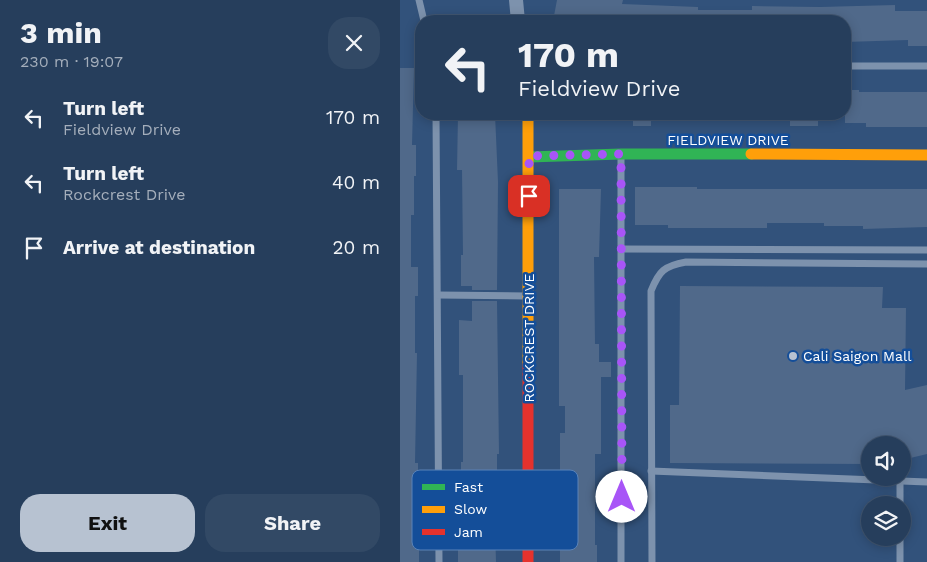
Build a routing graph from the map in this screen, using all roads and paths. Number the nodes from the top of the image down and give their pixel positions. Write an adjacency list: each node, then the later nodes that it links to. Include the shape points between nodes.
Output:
1 (419, 0): 3 (lane)
2 (516, 0): 4 (street)
3 (423, 15)
4 (517, 15)
5 (851, 66): 6 (lane)
6 (927, 66)
7 (436, 120): 15 (lane)
8 (528, 120): 11 (street, ROCKCREST DRIVE)
9 (621, 154): 10 (street, FIELDVIEW DRIVE); 11 (street, FIELDVIEW DRIVE); 12 (lane)
10 (927, 155)
11 (529, 156): 16 (street, ROCKCREST DRIVE)
12 (621, 249): 13 (lane); 24 (lane)
13 (927, 250)
14 (927, 264): 19 (lane, via 686,262 668,265 651,291)
15 (438, 295): 16 (lane); 17 (lane)
16 (530, 296): 18 (street, ROCKCREST DRIVE)
17 (439, 470)
18 (529, 470)
19 (652, 471): 20 (lane); 25 (lane)
20 (861, 480)
21 (911, 482): 22 (lane)
22 (927, 482)
23 (900, 546): 26 (lane)
24 (621, 562)
25 (652, 562)
26 (900, 562)

